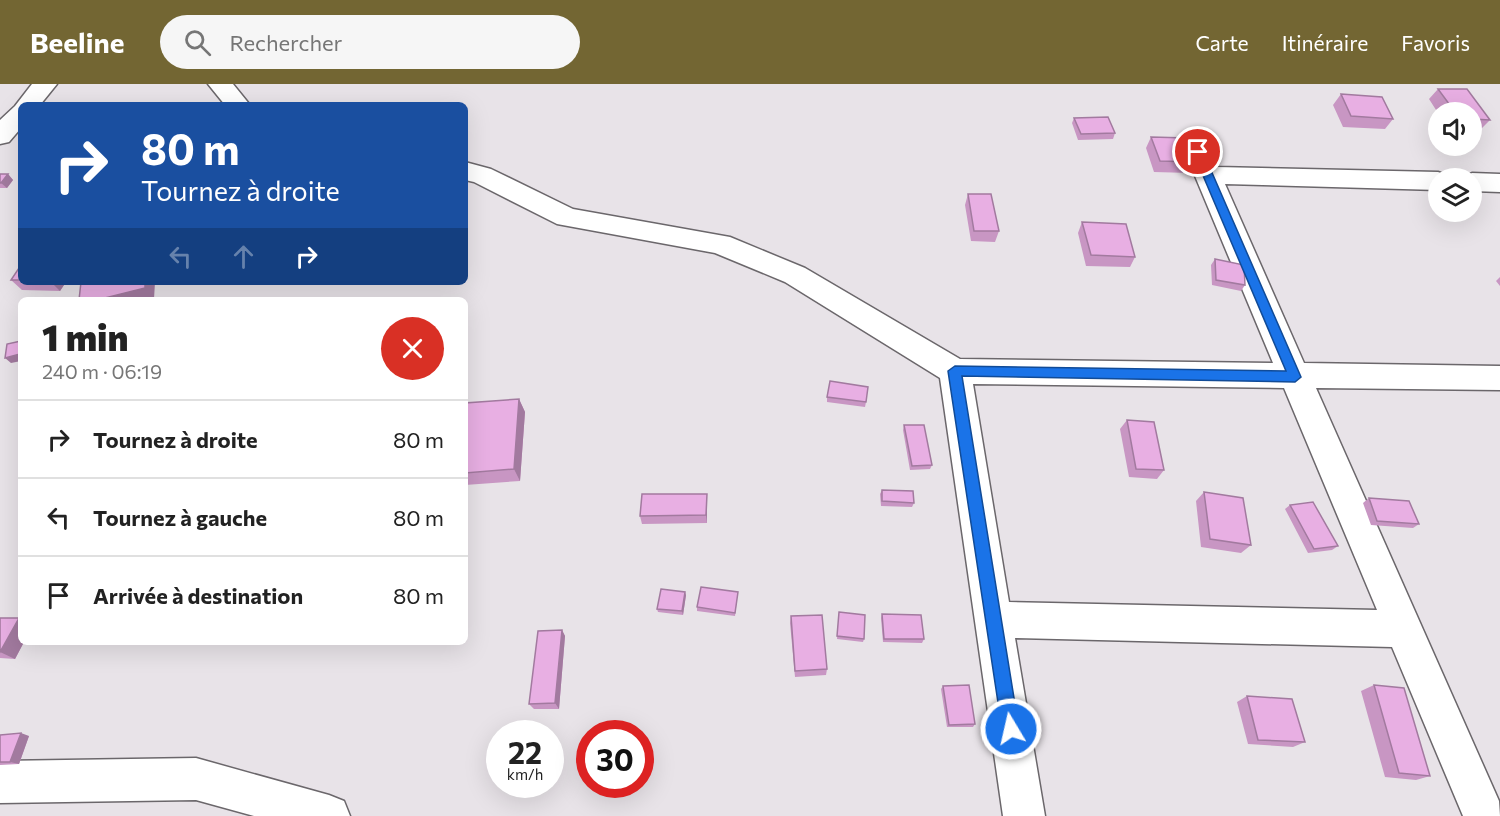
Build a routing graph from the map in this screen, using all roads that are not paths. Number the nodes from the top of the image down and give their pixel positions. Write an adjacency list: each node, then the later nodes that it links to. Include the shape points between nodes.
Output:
1 (45, 84): 3 (street)
2 (220, 84): 4 (street)
3 (30, 102)
4 (235, 102)
5 (18, 115): 6 (street)
6 (0, 136)
7 (468, 172): 11 (street, via 567,217 720,244 785,270)
8 (1428, 180): 12 (street, via 1203,163)
9 (1482, 182): 10 (street)
10 (1500, 183)
11 (955, 371): 12 (street); 14 (street)
12 (1295, 377): 13 (street); 15 (street)
13 (1500, 378)
14 (994, 620): 15 (street); 18 (street)
15 (1404, 629): 19 (street)
16 (0, 782): 17 (street, via 196,779)
17 (329, 816)
18 (1024, 816)
19 (1484, 816)

